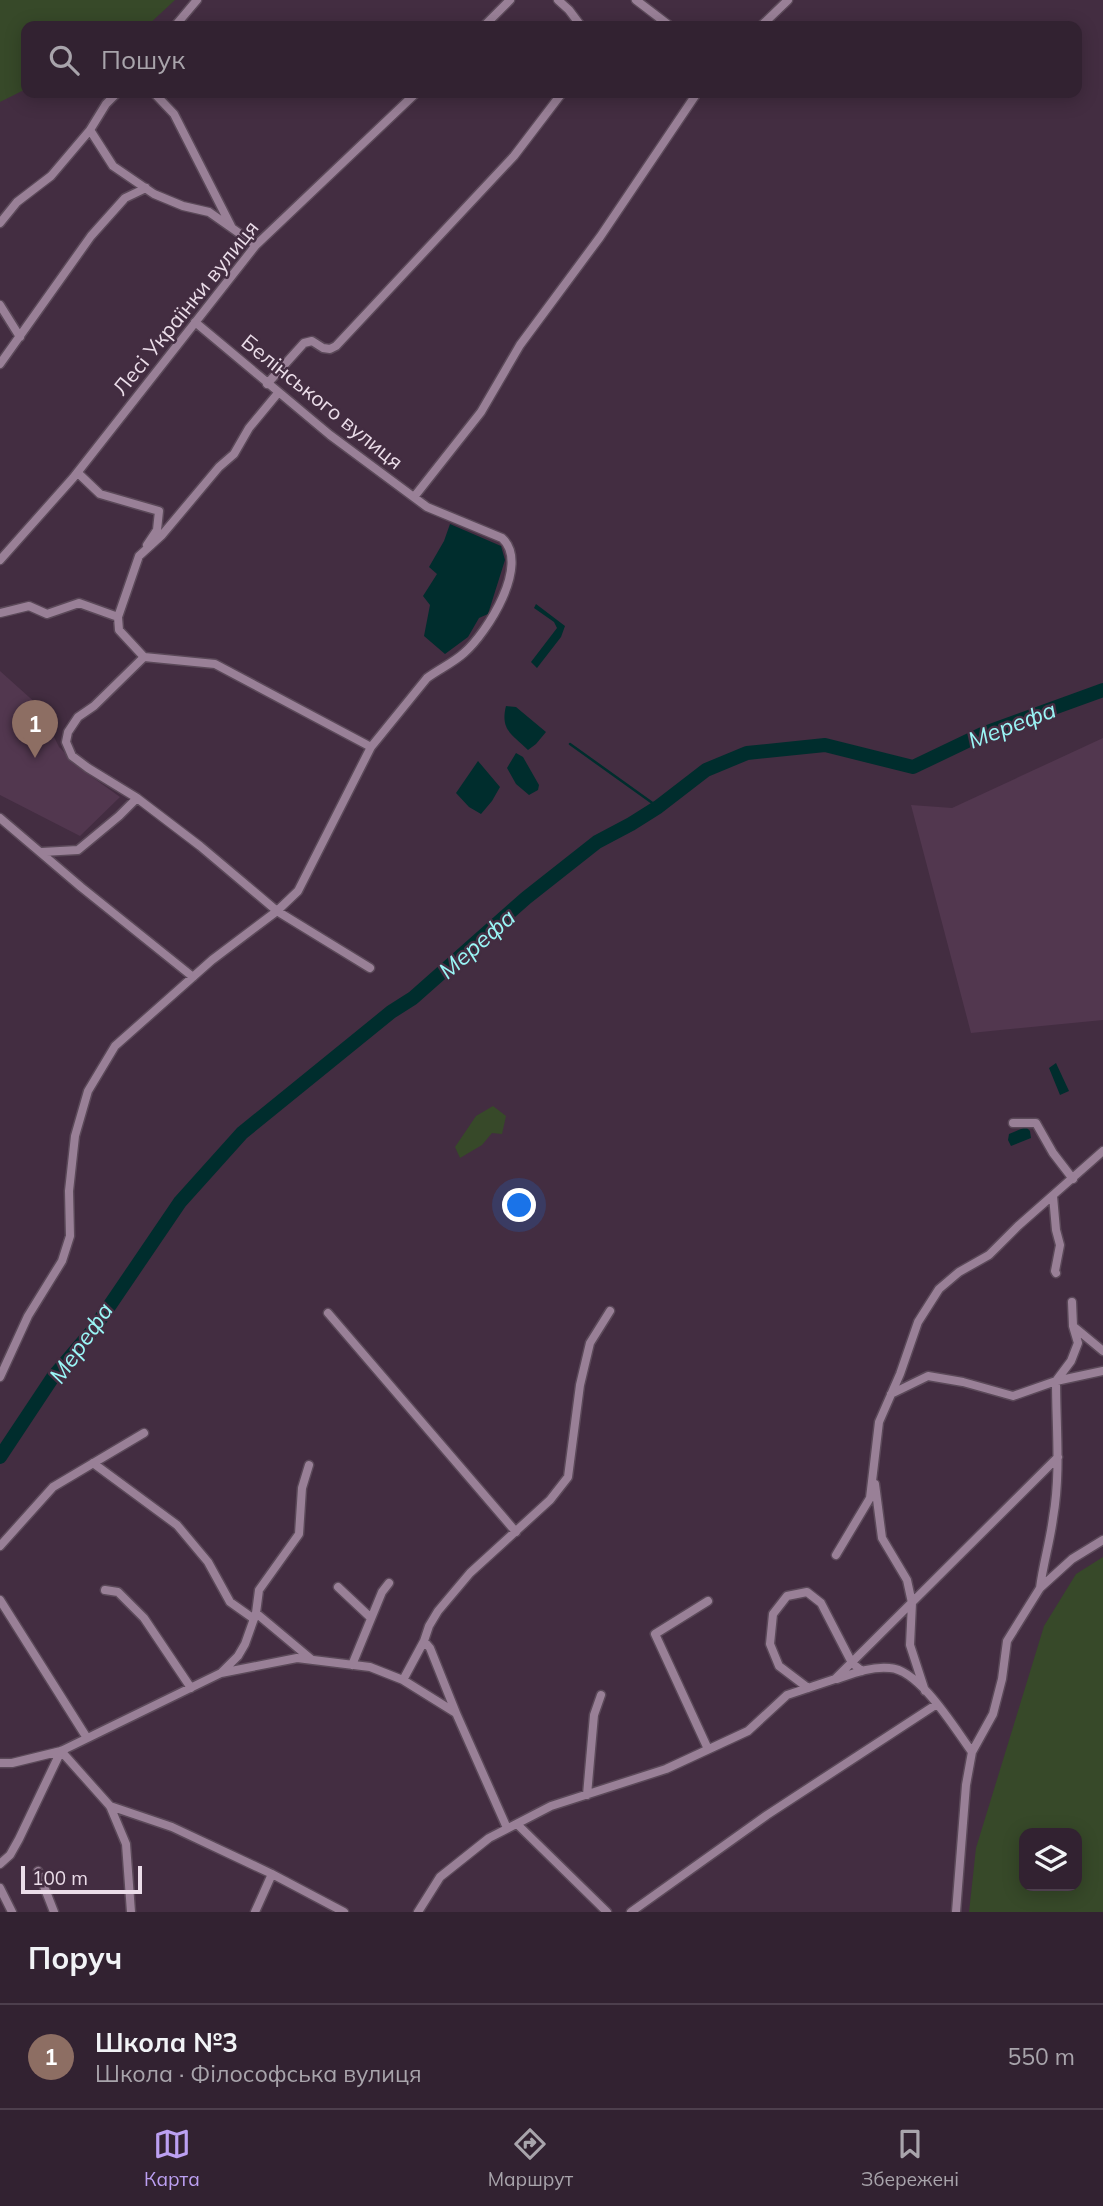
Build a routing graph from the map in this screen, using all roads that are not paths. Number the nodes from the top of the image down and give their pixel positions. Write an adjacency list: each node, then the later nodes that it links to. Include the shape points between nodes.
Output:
1 (197, 0): 6 (street)
2 (510, 0): 7 (street)
3 (558, 0): 8 (street)
4 (636, 0): 9 (street)
5 (788, 0): 10 (street)
6 (179, 21)
7 (489, 21)
8 (577, 21)
9 (663, 21)
10 (766, 21)
11 (112, 98): 16 (street)
12 (159, 98): 19 (street, via 174,114)
13 (411, 98): 20 (street, Лесі Українки вулиця)
14 (558, 98): 25 (street, via 514,156 336,346 330,349 312,341 304,343)
15 (694, 98): 28 (street, via 520,345 481,412)
16 (90, 131): 17 (street, via 113,166); 18 (street, via 51,176 17,202)
17 (146, 188): 19 (street, via 183,206 209,212); 23 (street, via 125,198 91,236)
18 (0, 223)
19 (233, 229): 20 (street)
20 (256, 245): 22 (street, Лесі Українки вулиця)
21 (0, 305): 23 (street)
22 (195, 322): 25 (street, Белінського вулиця); 27 (street, Лесі Українки вулиця)
23 (20, 337): 24 (street)
24 (0, 364)
25 (267, 384): 26 (street, Белінського вулиця)
26 (278, 393): 28 (street, Белінського вулиця); 29 (street, via 234,454)
27 (78, 473): 29 (street, via 100,494 159,511 157,530); 30 (street, Лесі Українки вулиця)
28 (414, 497): 34 (street, Белінського вулиця, via 427,507 502,538 509,545 512,561 498,607 481,635 462,655 427,678)
29 (139, 556): 32 (street)
30 (0, 560)
31 (0, 613): 32 (street, via 29,606 47,614 79,603)
32 (118, 617): 33 (street, via 119,630)
33 (144, 657): 34 (street, via 215,664); 35 (street, via 78,717 66,742 72,756)
34 (371, 747): 38 (street, Белінського вулиця, via 298,891)
35 (137, 798): 37 (street, via 78,850); 38 (street)
36 (0, 818): 37 (street)
37 (41, 852): 40 (street)
38 (277, 911): 39 (street); 40 (street, Белінського вулиця)
39 (370, 968)
40 (193, 977): 52 (street, Белінського вулиця, via 115,1046 88,1091 75,1136 70,1236 62,1261 28,1316)
41 (1013, 1123): 43 (street, via 1036,1123)
42 (1103, 1151): 43 (street)
43 (1073, 1179): 44 (street)
44 (1053, 1196): 45 (street, via 1060,1245); 54 (street, via 989,1255 939,1289 918,1322)
45 (1056, 1273)
46 (1072, 1302): 49 (street)
47 (610, 1311): 60 (street, via 590,1343 568,1477)
48 (328, 1313): 60 (street)
49 (1073, 1326): 50 (street); 53 (street, via 1078,1343)
50 (1103, 1351)
51 (1103, 1371): 53 (street)
52 (0, 1377)
53 (1056, 1381): 54 (street, via 1013,1396 928,1376); 56 (street)
54 (891, 1394): 59 (street, via 879,1422)
55 (144, 1433): 57 (street)
56 (1058, 1457): 66 (street, via 1054,1518); 70 (street)
57 (93, 1463): 62 (street, via 53,1487); 71 (street, via 177,1525 208,1562 230,1602)
58 (310, 1465): 71 (street, via 302,1488 299,1534 259,1590)
59 (873, 1471): 63 (street, via 870,1498); 70 (street, via 882,1538 907,1580)
60 (516, 1532): 73 (street, via 470,1573 438,1611)
61 (1103, 1540): 66 (street, via 1072,1559)
62 (0, 1546)
63 (836, 1555)
64 (389, 1583): 72 (street)
65 (338, 1587): 72 (street)
66 (1040, 1588): 90 (street, via 1007,1641 993,1714)
67 (105, 1590): 81 (street, via 118,1592 144,1618)
68 (0, 1600): 87 (street)
69 (708, 1601): 88 (street, via 655,1634)
70 (912, 1603): 75 (street); 83 (street, via 910,1645)
71 (255, 1616): 74 (street); 78 (street, via 238,1656)
72 (371, 1618): 76 (street)
73 (424, 1640): 79 (street); 86 (street)
74 (311, 1660): 76 (street); 78 (street, via 297,1658)
75 (852, 1663): 77 (street); 80 (street); 82 (street, via 821,1603 807,1592 787,1596 774,1614 770,1644 779,1666)
76 (352, 1665): 79 (street)
77 (862, 1671): 80 (street); 83 (street, via 892,1667 912,1676)
78 (221, 1673): 81 (street)
79 (403, 1679): 86 (street)
80 (835, 1679): 82 (street)
81 (191, 1688): 87 (street)
82 (808, 1688): 88 (street, via 787,1695 748,1731)
83 (925, 1691): 85 (street)
84 (601, 1695): 92 (street, via 594,1715)
85 (937, 1704): 90 (street); 107 (street, via 767,1815)
86 (456, 1713): 95 (street)
87 (87, 1738): 89 (street)
88 (709, 1749): 92 (street, via 666,1769)
89 (61, 1751): 91 (street); 93 (street); 96 (street, via 19,1839)
90 (972, 1752): 108 (street)
91 (0, 1763)
92 (587, 1795): 94 (street, via 551,1806)
93 (110, 1806): 98 (street, via 172,1827); 102 (street, via 126,1844)
94 (517, 1824): 95 (street); 106 (street)
95 (507, 1828): 105 (street, via 440,1877)
96 (0, 1864)
97 (38, 1871): 101 (street)
98 (272, 1874): 103 (street); 104 (street)
99 (0, 1888): 100 (street)
100 (12, 1912)
101 (54, 1912)
102 (131, 1912)
103 (255, 1912)
104 (344, 1912)
105 (418, 1912)
106 (607, 1912)
107 (631, 1912)
108 (956, 1912)

